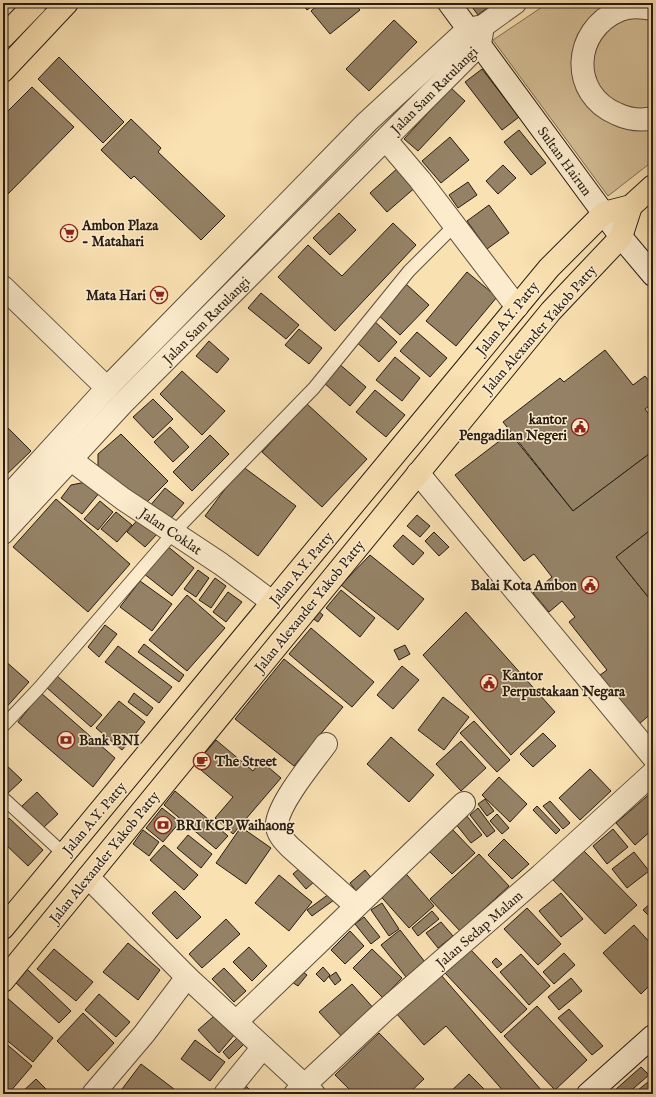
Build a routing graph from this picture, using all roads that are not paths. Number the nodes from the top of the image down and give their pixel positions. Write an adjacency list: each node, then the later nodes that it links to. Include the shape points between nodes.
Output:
1 (36, 3): 7 (main road)
2 (67, 3): 8 (main road)
3 (449, 3): 6 (street, Sultan Hairun)
4 (515, 3): 6 (street)
5 (653, 9): 9 (street, via 637,7 620,10 603,19 588,38 582,63 587,88 606,110 627,119)
6 (477, 33): 10 (street, Jalan Sam Ratulangi); 13 (street, Sultan Hairun); 19 (street, Jalan Sam Ratulangi, via 367,122)
7 (3, 37)
8 (3, 71)
9 (653, 118)
10 (386, 140): 14 (street); 20 (street, Jalan Sam Ratulangi)
11 (653, 186): 12 (main road)
12 (631, 206): 13 (main road); 15 (main road)
13 (604, 213): 15 (street, Sultan Hairun); 18 (main road, Jalan A.Y. Patty, via 549,268)
14 (454, 226): 18 (street); 24 (lane, via 409,271 314,388)
15 (621, 237): 16 (street, Sultan Hairun); 21 (main road, Jalan Alexander Yakob Patty, via 551,311)
16 (653, 275)
17 (3, 288): 19 (street)
18 (517, 307): 25 (main road, Jalan A.Y. Patty)
19 (107, 388): 22 (street, Jalan Sam Ratulangi)
20 (70, 459): 23 (street, Jalan Sam Ratulangi); 24 (street, Jalan Coklat)
21 (418, 473): 28 (street); 33 (main road, Jalan Alexander Yakob Patty)
22 (3, 502)
23 (3, 533)
24 (174, 533): 25 (street, Jalan Coklat); 26 (lane)
25 (272, 602): 32 (main road, Jalan A.Y. Patty)
26 (3, 726)
27 (326, 744): 34 (street, via 287,800 277,824 281,838)
28 (653, 757)
29 (653, 773): 41 (street, Jalan Sedap Malam, via 541,875 384,1011)
30 (3, 798): 32 (lane)
31 (464, 803): 34 (street)
32 (64, 854): 35 (main road, Jalan A.Y. Patty)
33 (88, 877): 36 (street); 37 (main road, Jalan Alexander Yakob Patty)
34 (356, 906): 38 (street)
35 (3, 928)
36 (187, 977): 38 (street); 42 (street, via 144,1034)
37 (3, 981)
38 (236, 1022): 40 (street)
39 (653, 1036): 44 (street)
40 (263, 1046): 41 (street); 43 (street)
41 (305, 1091)
42 (93, 1094)
43 (225, 1094)
44 (588, 1094)

